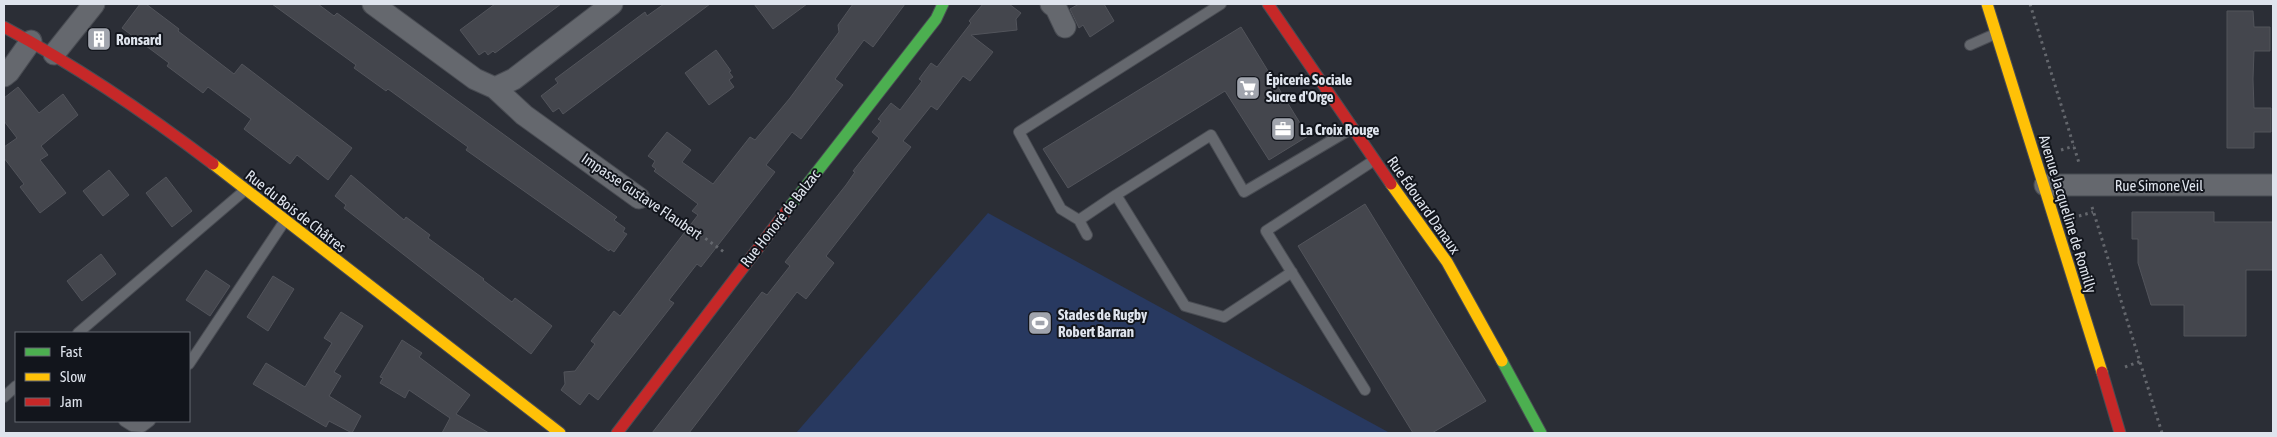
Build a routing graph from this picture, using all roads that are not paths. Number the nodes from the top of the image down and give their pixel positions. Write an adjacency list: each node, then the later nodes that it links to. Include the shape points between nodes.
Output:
1 (94, 4): 14 (street)
2 (373, 4): 16 (street, Impasse Gustave Flaubert, via 476,79)
3 (612, 4): 16 (street, via 514,78)
4 (943, 4): 36 (street, Rue Honoré de Balzac, via 936,19)
5 (1051, 4): 10 (street)
6 (1221, 4): 24 (lane, via 1019,132 1061,209)
7 (1268, 4): 17 (street, Rue Édouard Danaux)
8 (1987, 4): 11 (street, Avenue Jacqueline de Romilly)
9 (4, 27): 12 (street, Rue du Bois de Châtres)
10 (1065, 27)
11 (1996, 34): 13 (lane); 19 (street, Avenue Jacqueline de Romilly)
12 (31, 41): 14 (street, Rue du Bois de Châtres); 15 (street)
13 (1970, 45)
14 (54, 54): 21 (street, Rue du Bois de Châtres, via 150,116)
15 (4, 76)
16 (495, 88): 23 (street, Impasse Gustave Flaubert, via 524,114)
17 (1352, 128): 18 (street, Rue Édouard Danaux); 22 (lane, via 1244,192 1210,135)
18 (1374, 160): 27 (lane, via 1266,231); 37 (street, Rue Édouard Danaux, via 1447,262)
19 (2045, 185): 20 (street, Rue Simone Veil); 38 (street, Avenue Jacqueline de Romilly)
20 (2273, 185)
21 (244, 190): 25 (street, Rue du Bois de Châtres); 28 (lane)
22 (1116, 195): 24 (lane); 27 (lane, via 1185,306 1224,317)
23 (639, 198)
24 (1079, 220): 26 (lane)
25 (284, 222): 29 (lane); 35 (street, Rue du Bois de Châtres)
26 (1087, 235)
27 (1292, 272): 31 (lane)
28 (79, 332)
29 (190, 363)
30 (15, 387): 32 (lane)
31 (1365, 390)
32 (4, 396)
33 (126, 422): 34 (lane, via 142,427)
34 (149, 422)
35 (560, 433)
36 (616, 433)
37 (1541, 433)
38 (2120, 433)

